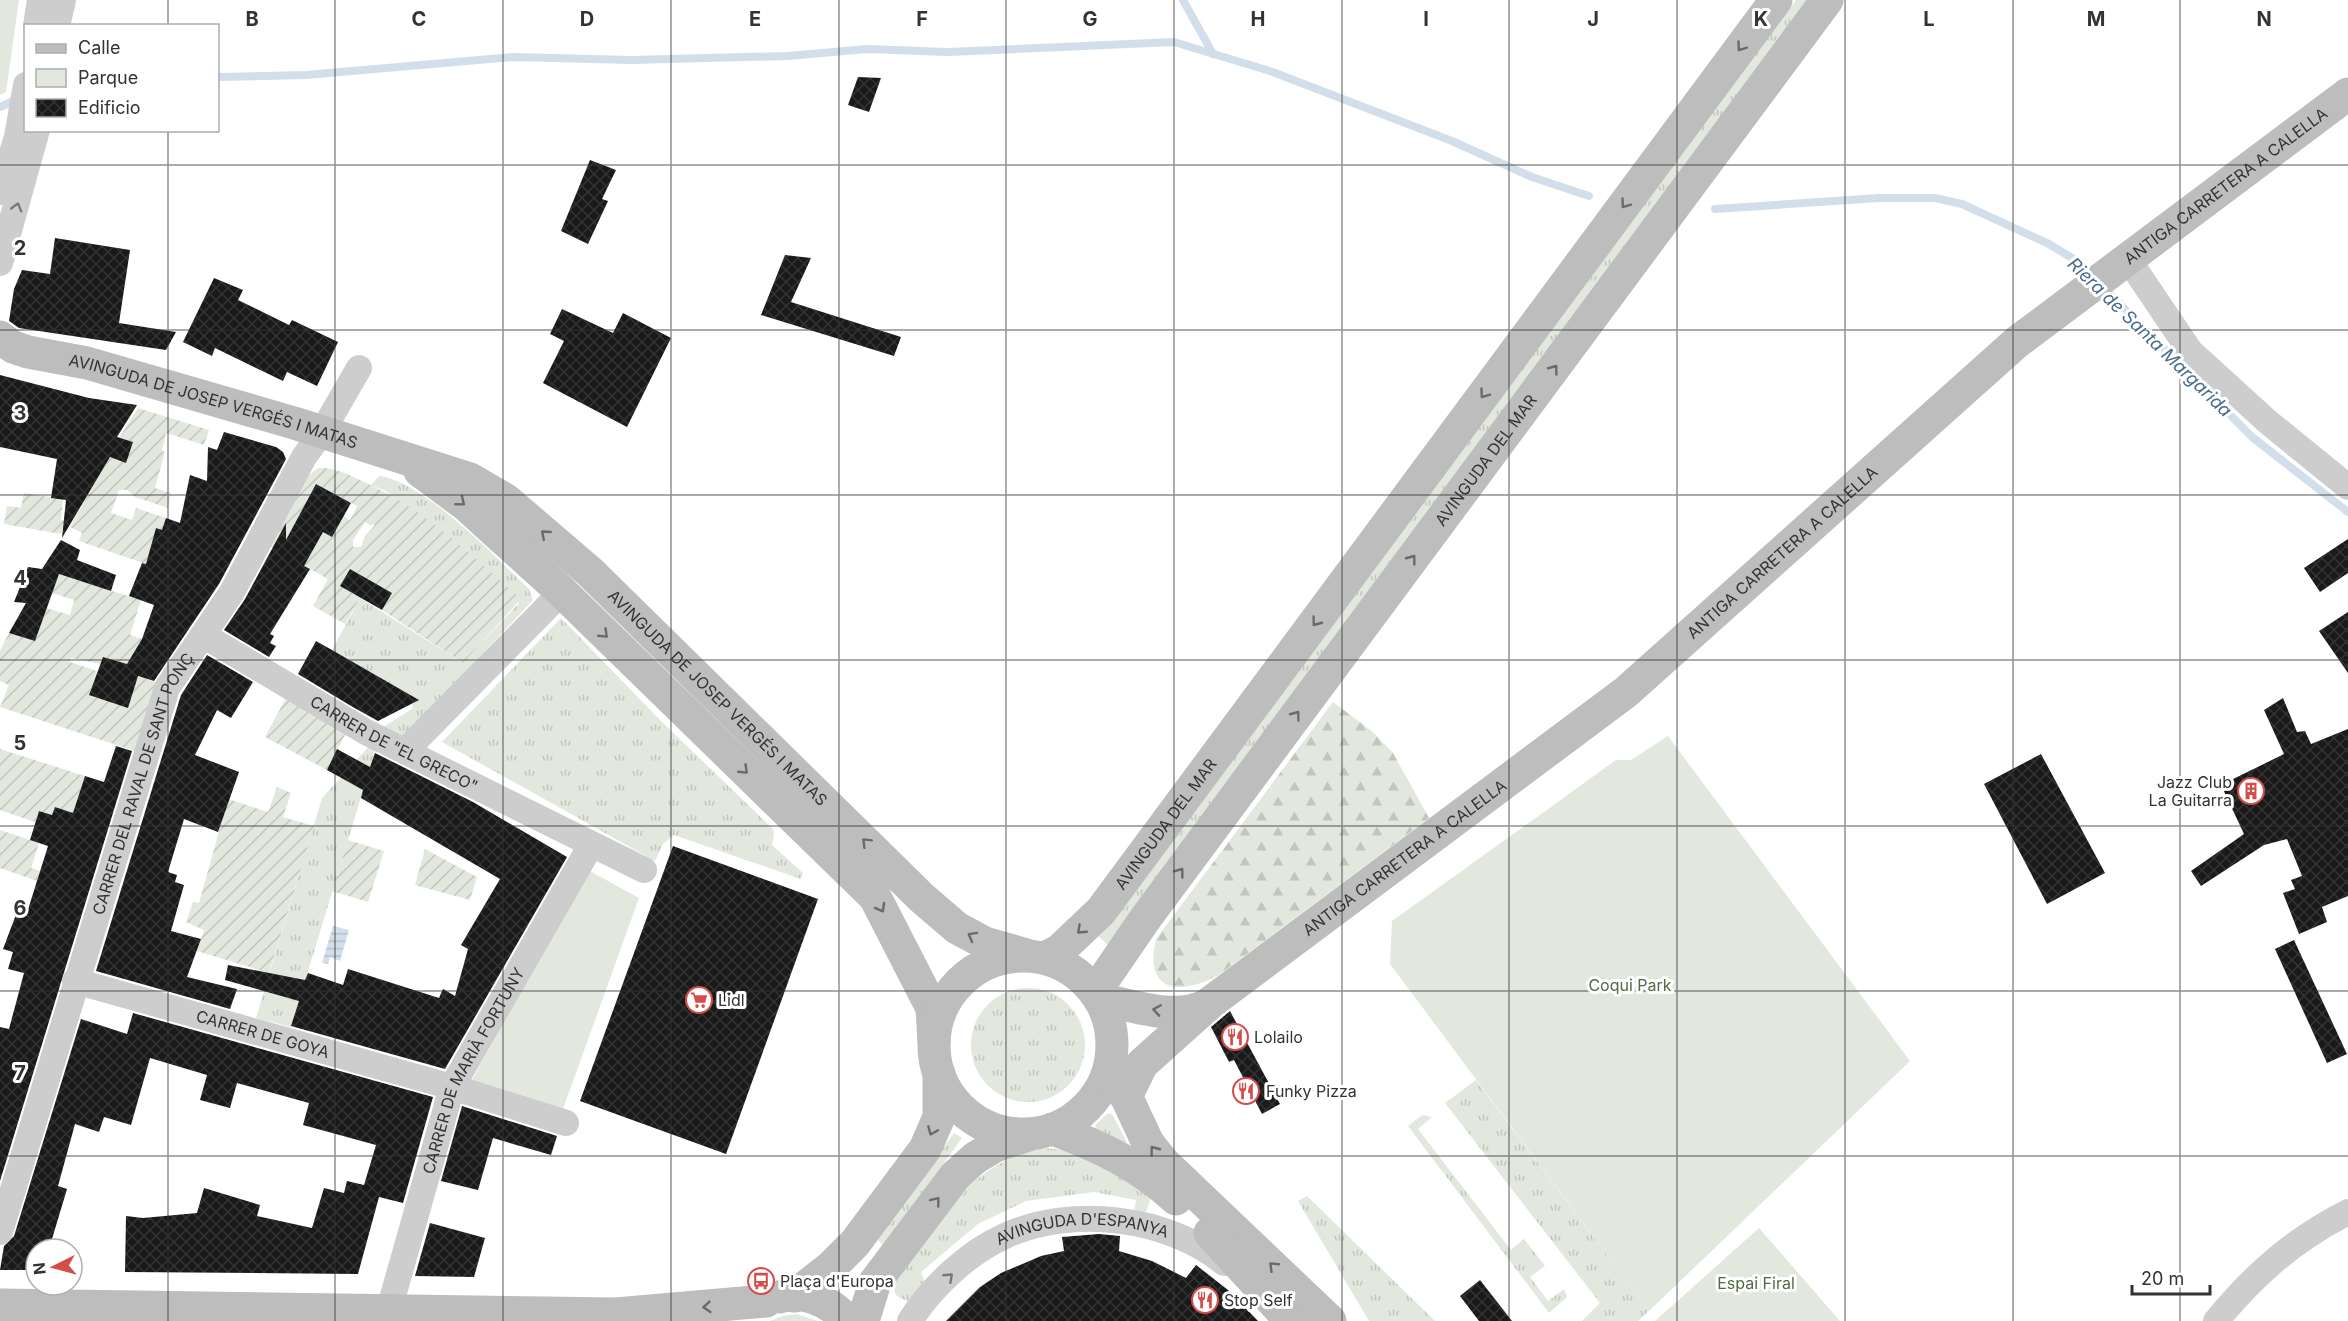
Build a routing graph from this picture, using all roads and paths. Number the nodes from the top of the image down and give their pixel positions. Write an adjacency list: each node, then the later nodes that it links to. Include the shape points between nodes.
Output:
1 (40, 0): 5 (street)
2 (63, 0): 6 (street)
3 (1776, 0): 22 (street, AVINGUDA DEL MAR, one-way to 22, via 1111,897 1060,950)
4 (1827, 0): 24 (street, AVINGUDA DEL MAR, one-way to 4, via 1145,919)
5 (36, 24)
6 (57, 24)
7 (2348, 94): 11 (street, ANTIGA CARRETERA A CALELLA)
8 (27, 134): 9 (street); 10 (street, one-way to 8)
9 (0, 192)
10 (0, 263)
11 (2123, 263): 16 (street, via 2190,351); 25 (street, ANTIGA CARRETERA A CALELLA, via 1969,382 1626,692)
12 (9, 347): 14 (street, AVINGUDA DE JOSEP VERGÉS I MATAS, via 87,363)
13 (359, 368): 14 (street, CARRER DEL RAVAL DE SANT PONÇ)
14 (322, 432): 15 (street, AVINGUDA DE JOSEP VERGÉS I MATAS); 18 (street, CARRER DEL RAVAL DE SANT PONÇ, via 304,457 232,592)
15 (396, 456): 17 (street, AVINGUDA DE JOSEP VERGÉS I MATAS, one-way to 17, via 466,506); 22 (street, AVINGUDA DE JOSEP VERGÉS I MATAS, one-way to 15, via 985,944 957,928 922,898 590,572 506,500 470,478)
16 (2348, 487)
17 (562, 592): 19 (street); 26 (street, AVINGUDA DE JOSEP VERGÉS I MATAS, one-way to 26, via 875,897 932,1008)
18 (203, 635): 19 (street, CARRER DE "EL GRECO"); 23 (street, CARRER DEL RAVAL DE SANT PONÇ, via 167,688)
19 (405, 751): 20 (street, CARRER DE "EL GRECO")
20 (591, 845): 21 (street, CARRER DE "EL GRECO"); 29 (street, CARRER DE MARIÀ FORTUNY)
21 (644, 870)
22 (1036, 957): 24 (street, via 1073,971); 26 (street, via 997,960 965,977 943,1006)
23 (75, 981): 29 (street, CARRER DE GOYA); 33 (street, CARRER DEL RAVAL DE SANT PONÇ)
24 (1098, 996): 25 (street, ANTIGA CARRETERA A CALELLA, one-way to 24, via 1193,1011 1174,1013); 28 (street, via 1112,1032)
25 (1211, 1002): 28 (street, ANTIGA CARRETERA A CALELLA, via 1142,1064)
26 (934, 1041): 27 (street)
27 (939, 1074): 31 (street, via 955,1102 979,1122 1006,1133); 35 (street, one-way to 35, via 939,1117 924,1149 855,1243 831,1267)
28 (1114, 1081): 31 (street, via 1071,1121); 46 (street, one-way to 28, via 1163,1162)
29 (452, 1087): 30 (street, CARRER DE GOYA); 37 (street, CARRER DE MARIÀ FORTUNY)
30 (566, 1123)
31 (1044, 1132): 34 (street, AVINGUDA D'ESPANYA, via 1099,1146 1146,1174 1209,1232); 44 (street, one-way to 31, via 875,1282 955,1176 995,1146)
32 (2348, 1212): 47 (street, via 2308,1234 2269,1263)
33 (0, 1232)
34 (1261, 1290): 40 (street, AVINGUDA D'ESPANYA, one-way to 34, via 972,1256 997,1241 1036,1226 1073,1220 1146,1224 1180,1235 1200,1244); 45 (street, AVINGUDA D'ESPANYA)
35 (780, 1298): 39 (street, one-way to 39); 42 (street, via 747,1313); 43 (street, via 805,1296 824,1302)
36 (0, 1305): 38 (street)
37 (389, 1310): 38 (street); 39 (street)
38 (39, 1313)
39 (616, 1314): 41 (street)
40 (907, 1319)
41 (649, 1321)
42 (741, 1321)
43 (847, 1321)
44 (863, 1321)
45 (1291, 1321)
46 (1329, 1321)
47 (2216, 1321)

